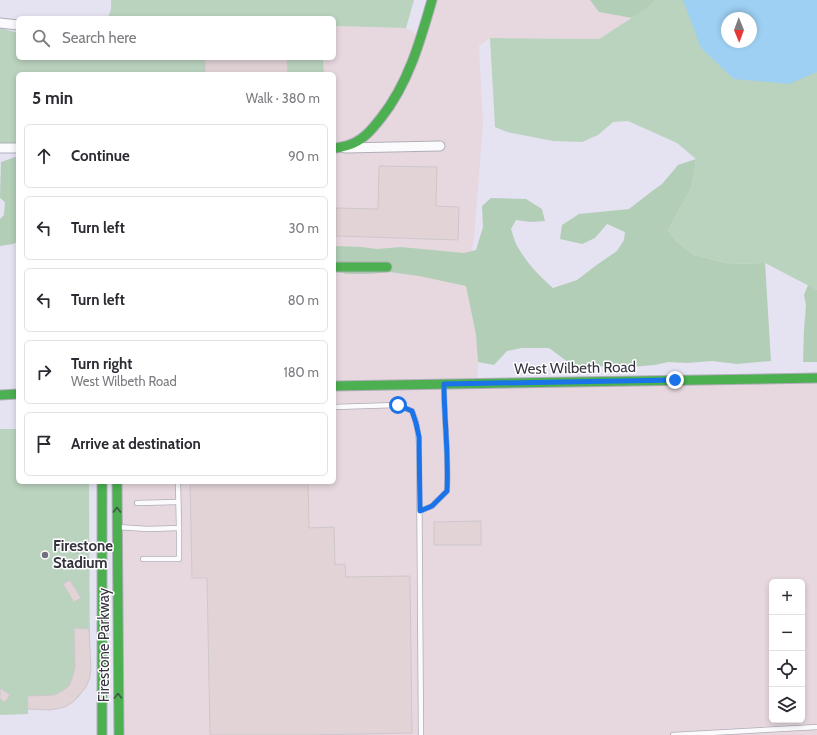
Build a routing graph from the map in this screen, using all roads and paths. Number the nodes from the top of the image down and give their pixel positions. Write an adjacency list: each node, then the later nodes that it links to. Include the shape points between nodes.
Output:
1 (432, 0): 7 (street, via 416,55 393,102 360,140)
2 (0, 23): 3 (street)
3 (16, 25)
4 (440, 146): 8 (street)
5 (0, 148): 6 (street)
6 (16, 148)
7 (336, 148)
8 (336, 148)
9 (336, 267): 10 (street)
10 (387, 267)
11 (817, 378): 12 (street, West Wilbeth Road)
12 (444, 384): 13 (street, West Wilbeth Road); 22 (lane, via 447,491 432,506)
13 (336, 386)
14 (16, 394): 15 (street)
15 (0, 395)
16 (336, 407): 22 (lane, via 398,405 412,411 419,437)
17 (102, 484): 27 (street, Firestone Parkway)
18 (117, 484): 23 (street, Firestone Parkway, one-way to 18)
19 (178, 484): 20 (lane)
20 (178, 502): 21 (lane); 24 (lane)
21 (137, 503)
22 (420, 511): 29 (lane)
23 (117, 527): 24 (lane); 28 (street, Firestone Parkway, one-way to 23)
24 (179, 528): 25 (lane, via 179,559)
25 (144, 559)
26 (817, 727): 30 (lane)
27 (102, 735)
28 (119, 735)
29 (421, 735)
30 (673, 735)

